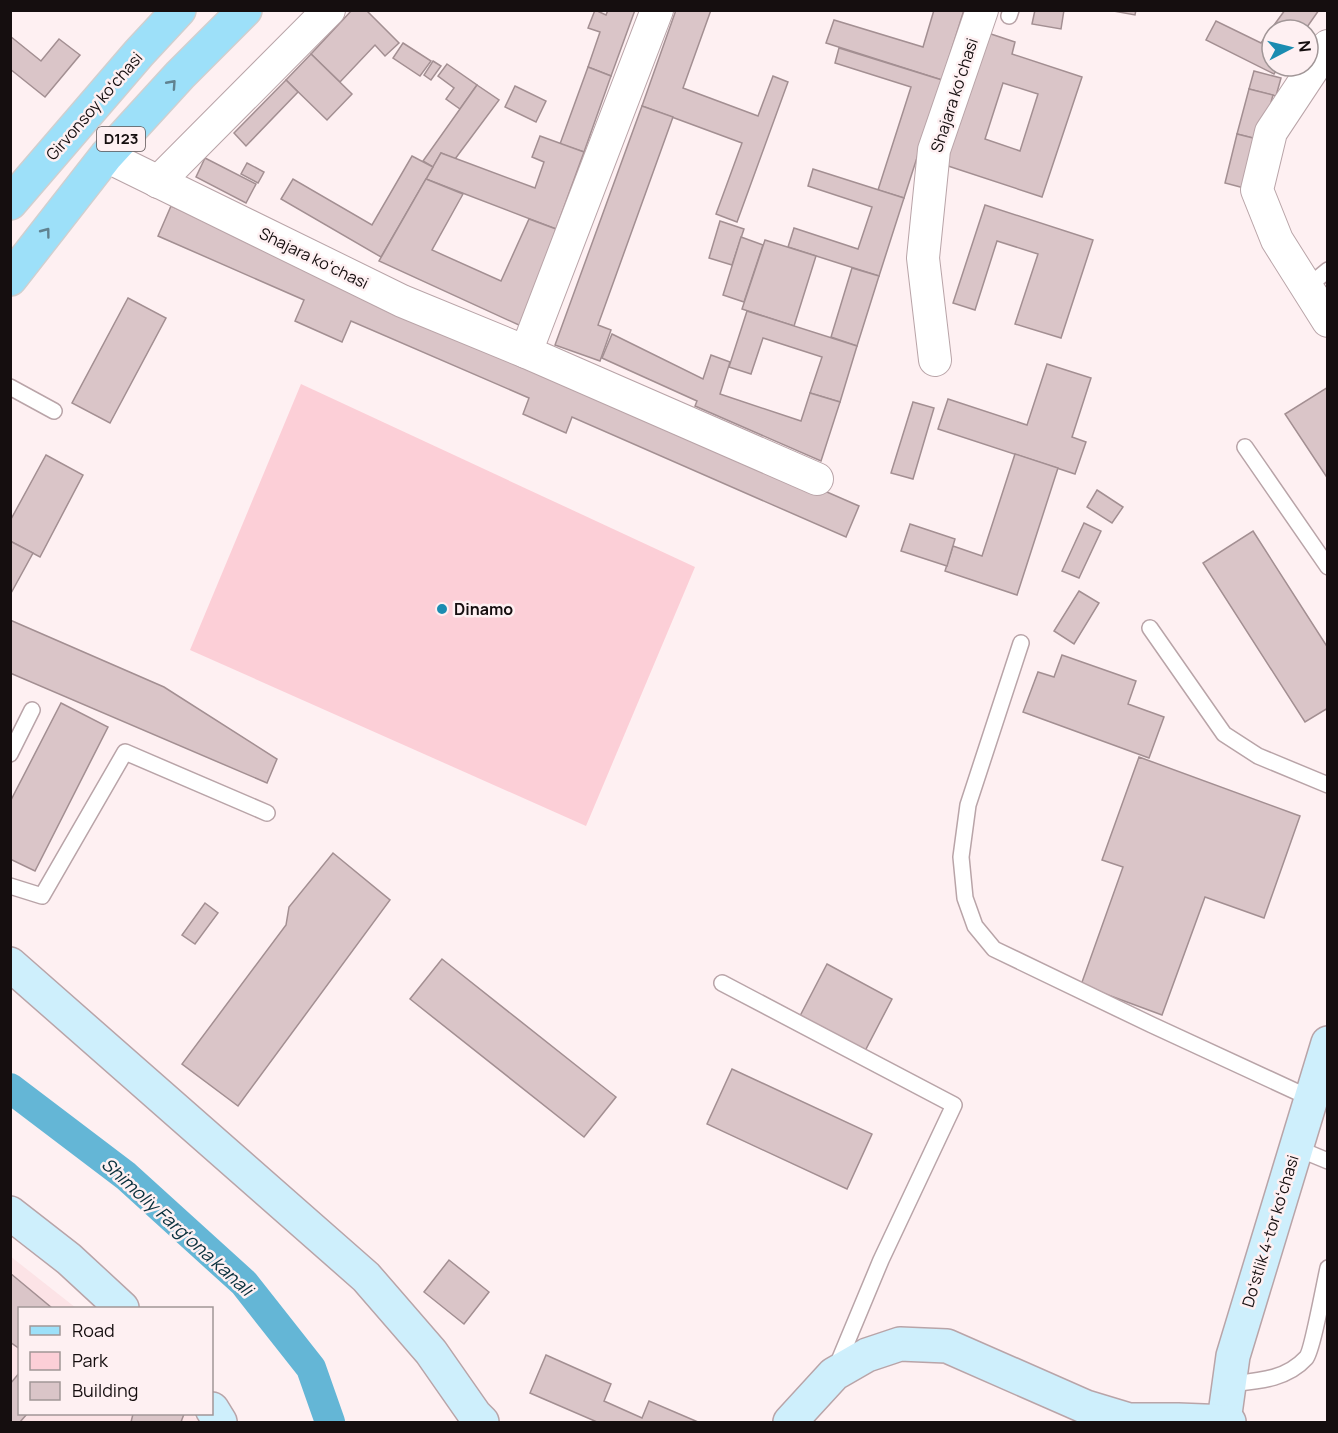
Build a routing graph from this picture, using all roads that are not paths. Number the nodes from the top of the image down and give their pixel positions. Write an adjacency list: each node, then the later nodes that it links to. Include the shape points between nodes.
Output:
1 (178, 10): 9 (main road, Girvonsoy koʻchasi / D123)
2 (245, 10): 7 (main road, D123, one-way to 2)
3 (329, 10): 8 (street)
4 (657, 10): 13 (street)
5 (1000, 12): 14 (street, Shajara koʻchasi, via 934,150 924,258)
6 (1328, 46): 11 (street, via 1271,132 1257,190 1277,240)
7 (106, 156): 8 (street, Shajara koʻchasi); 10 (main road, D123, one-way to 7)
8 (158, 182): 13 (street, Shajara koʻchasi, via 402,301)
9 (10, 203)
10 (10, 279)
11 (1317, 279): 12 (street)
12 (1328, 321)
13 (526, 352): 18 (street, Shajara koʻchasi)
14 (935, 360)
15 (10, 387): 16 (lane)
16 (54, 411)
17 (1245, 447): 19 (lane)
18 (817, 478)
19 (1328, 567)
20 (1150, 628): 24 (lane, via 1224,735 1258,756)
21 (1022, 643): 30 (lane, via 968,806 961,857 965,898 975,926 994,949)
22 (32, 710): 23 (lane)
23 (10, 754)
24 (1328, 785)
25 (267, 813): 26 (lane, via 125,752 42,896)
26 (10, 886)
27 (10, 964): 38 (street, via 366,1277 431,1352)
28 (722, 983): 36 (lane, via 954,1105 881,1260)
29 (1326, 1056): 30 (street, Doʻstlik 4-tor koʻchasi)
30 (1310, 1098): 31 (street, Doʻstlik 4-tor koʻchasi)
31 (1294, 1147): 32 (lane); 37 (street, Doʻstlik 4-tor koʻchasi, via 1233,1356)
32 (1328, 1161)
33 (10, 1213): 35 (street)
34 (1328, 1268): 37 (lane, via 1308,1356 1288,1372 1267,1380)
35 (122, 1307)
36 (834, 1374): 39 (street); 40 (street, via 867,1355 900,1344 947,1346 1086,1407 1129,1420)
37 (1229, 1383): 40 (street, Doʻstlik 4-tor koʻchasi)
38 (482, 1422)
39 (790, 1422)
40 (1227, 1422)

